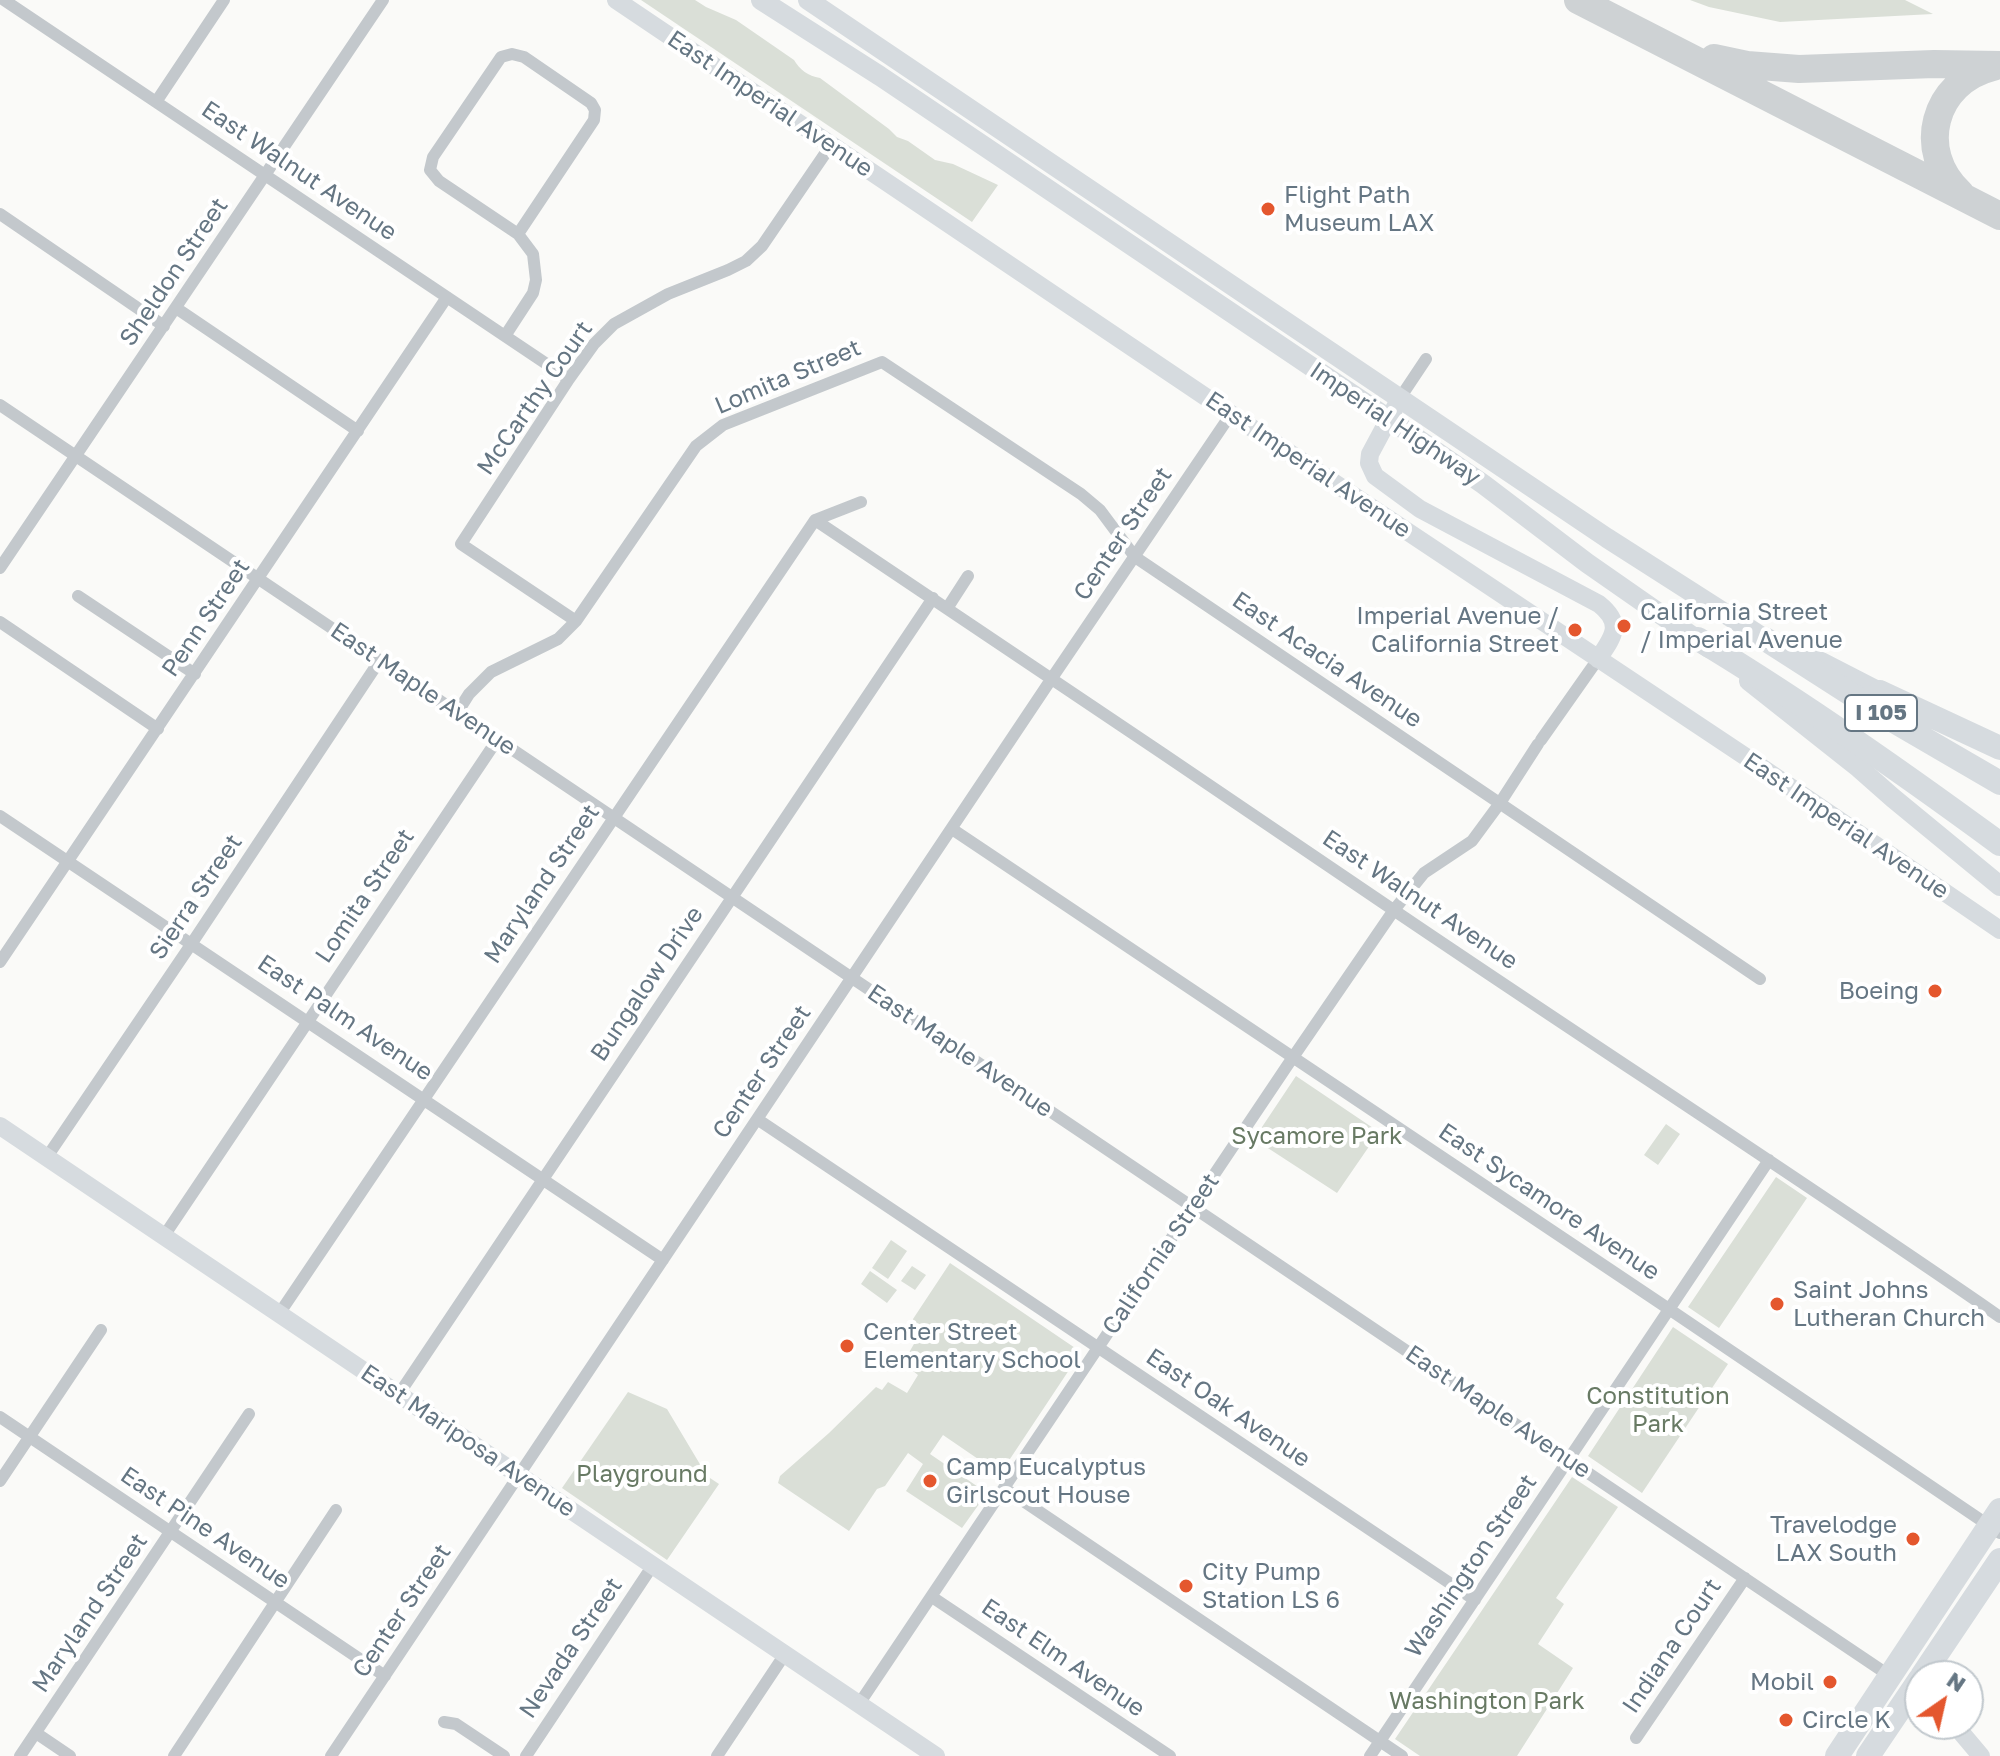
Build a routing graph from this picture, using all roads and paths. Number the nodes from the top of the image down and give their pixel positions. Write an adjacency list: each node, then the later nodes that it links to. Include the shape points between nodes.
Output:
1 (4, 0): 9 (street, East Walnut Avenue)
2 (224, 0): 9 (street)
3 (383, 0): 11 (street, Sheldon Street)
4 (616, 0): 10 (street, East Imperial Avenue)
5 (761, 0): 8 (main road, Imperial Highway)
6 (808, 0): 7 (main road, Imperial Highway)
7 (893, 56): 8 (main road); 21 (main road, Imperial Highway)
8 (880, 76): 24 (main road, Imperial Highway)
9 (156, 102): 11 (street, East Walnut Avenue)
10 (831, 145): 20 (street, McCarthy Court, via 762,246 746,261 614,324); 23 (street, East Imperial Avenue)
11 (265, 175): 14 (street, East Walnut Avenue); 15 (street, Sheldon Street)
12 (0, 214): 16 (street)
13 (518, 234): 13 (street, via 430,170 433,157 501,57 512,54 524,57 595,110 594,120); 17 (street, via 533,254 536,280)
14 (447, 297): 17 (street, East Walnut Avenue); 25 (street, Penn Street)
15 (176, 308): 16 (street, Sheldon Street); 25 (street)
16 (164, 326): 26 (street, Sheldon Street)
17 (505, 336): 20 (street, East Walnut Avenue)
18 (1426, 359): 21 (street, California Street)
19 (882, 362): 29 (street, East Acacia Avenue, via 1081,494 1100,510); 36 (street, Lomita Street, via 723,425 696,446)
20 (569, 379): 36 (street, McCarthy Court, via 461,544)
21 (1400, 398): 24 (street, California Street); 39 (main road, Imperial Highway)
22 (0, 405): 26 (street, East Maple Avenue)
23 (1231, 414): 29 (street, Center Street); 40 (street, East Imperial Avenue)
24 (1389, 419): 38 (main road, Imperial Highway); 40 (street, California Street, via 1370,454 1375,476 1420,509 1606,609 1614,632)
25 (358, 431): 32 (street, Penn Street)
26 (74, 456): 30 (street, Sheldon Street); 32 (street, East Maple Avenue)
27 (861, 502): 28 (street)
28 (815, 520): 34 (street, East Walnut Avenue); 53 (street, Maryland Street)
29 (1135, 557): 43 (street, Center Street); 51 (street, East Acacia Avenue)
30 (0, 568)
31 (968, 576): 35 (street)
32 (259, 579): 41 (street, East Maple Avenue); 42 (street, Penn Street)
33 (78, 596): 42 (street)
34 (933, 598): 35 (street, East Walnut Avenue); 58 (street, Bungalow Drive)
35 (948, 607): 43 (street, East Walnut Avenue)
36 (576, 621): 45 (street, Lomita Street, via 558,639 491,672)
37 (0, 622): 46 (street)
38 (1698, 639): 55 (highway, I 105, via 1769,681); 57 (main road, Imperial Highway)
39 (1765, 639): 44 (main road, Imperial Highway); 50 (highway, I 105)
40 (1598, 659): 51 (street, California Street); 60 (street, East Imperial Avenue)
41 (380, 660): 45 (street, East Maple Avenue); 61 (street, Sierra Street)
42 (195, 674): 46 (street, Penn Street)
43 (1052, 678): 54 (street, Center Street); 59 (street, East Walnut Avenue)
44 (1880, 692): 48 (highway); 49 (main road, Imperial Highway)
45 (457, 713): 47 (street, East Maple Avenue)
46 (158, 729): 56 (street, Penn Street)
47 (497, 740): 53 (street, East Maple Avenue); 65 (street, Lomita Street)
48 (2000, 748)
49 (2000, 757)
50 (2000, 783)
51 (1500, 803): 59 (street, California Street, via 1472,841 1424,873); 64 (street, East Acacia Avenue)
52 (0, 816): 56 (street, East Palm Avenue)
53 (613, 817): 58 (street, East Maple Avenue); 67 (street, Maryland Street)
54 (952, 829): 63 (street, Center Street); 66 (street, East Sycamore Avenue)
55 (2000, 844)
56 (68, 861): 61 (street, East Palm Avenue); 62 (street, Penn Street)
57 (2000, 886)
58 (732, 897): 63 (street, East Maple Avenue); 72 (street, Bungalow Drive)
59 (1394, 910): 66 (street, California Street); 71 (street, East Walnut Avenue)
60 (2000, 930)
61 (192, 943): 65 (street, East Palm Avenue); 70 (street, Sierra Street)
62 (0, 962)
63 (851, 977): 68 (street, Center Street); 73 (street, East Maple Avenue)
64 (1760, 979)
65 (307, 1020): 67 (street, East Palm Avenue); 74 (street, Lomita Street)
66 (1293, 1057): 73 (street, California Street); 76 (street, East Sycamore Avenue)
67 (424, 1098): 72 (street, East Palm Avenue); 77 (street, Maryland Street)
68 (757, 1119): 75 (street, Center Street); 80 (street, East Oak Avenue)
69 (0, 1126): 70 (street, East Mariposa Avenue)
70 (47, 1157): 74 (street, East Mariposa Avenue)
71 (1769, 1160): 76 (street, Washington Street); 78 (street, East Walnut Avenue)
72 (543, 1178): 75 (street, East Palm Avenue); 81 (street, Bungalow Drive)
73 (1192, 1207): 80 (street, California Street); 85 (street, East Maple Avenue)
74 (164, 1236): 77 (street, East Mariposa Avenue)
75 (663, 1260): 86 (street, Center Street)
76 (1670, 1310): 85 (street, Washington Street); 90 (street, East Sycamore Avenue)
77 (279, 1314): 81 (street, East Mariposa Avenue)
78 (2000, 1317)
79 (101, 1330): 84 (street)
80 (1098, 1347): 88 (street, California Street); 96 (street, East Oak Avenue)
81 (399, 1394): 86 (street, East Mariposa Avenue)
82 (249, 1414): 91 (street, Maryland Street)
83 (0, 1417): 84 (street, East Pine Avenue)
84 (29, 1437): 87 (street); 91 (street, East Pine Avenue)
85 (1569, 1459): 94 (street, East Maple Avenue); 96 (street, Washington Street)
86 (519, 1475): 93 (street, East Mariposa Avenue); 100 (street, Center Street)
87 (0, 1481)
88 (1004, 1488): 95 (street, California Street); 109 (street)
89 (336, 1510): 97 (street)
90 (1996, 1523): 101 (highway)
91 (171, 1532): 97 (street, East Pine Avenue); 106 (street, Maryland Street)
92 (2000, 1560): 99 (highway)
93 (653, 1565): 98 (street, East Mariposa Avenue); 115 (street, Nevada Street)
94 (1745, 1578): 101 (street, East Maple Avenue); 107 (street, Indiana Court)
95 (932, 1597): 103 (street, California Street); 118 (street, East Elm Avenue)
96 (1475, 1600): 109 (street, Washington Street)
97 (275, 1602): 100 (street, East Pine Avenue); 112 (street)
98 (785, 1654): 103 (street, East Mariposa Avenue); 116 (street)
99 (1935, 1660)
100 (385, 1676): 113 (street, Center Street)
101 (1890, 1676): 102 (street, East Maple Avenue); 121 (highway)
102 (1904, 1681)
103 (859, 1704): 117 (street, East Mariposa Avenue, via 913,1748)
104 (1904, 1706): 122 (highway)
105 (444, 1722): 114 (street, via 456,1724)
106 (36, 1733): 110 (street, Maryland Street); 111 (street)
107 (1636, 1738)
108 (1968, 1740): 123 (street)
109 (1380, 1741): 119 (street, Washington Street); 120 (street)
110 (20, 1756)
111 (70, 1756)
112 (174, 1756)
113 (331, 1756)
114 (504, 1756)
115 (526, 1756)
116 (717, 1756)
117 (936, 1756)
118 (1170, 1756)
119 (1370, 1756)
120 (1402, 1756)
121 (1837, 1756)
122 (1868, 1756)
123 (1981, 1756)

